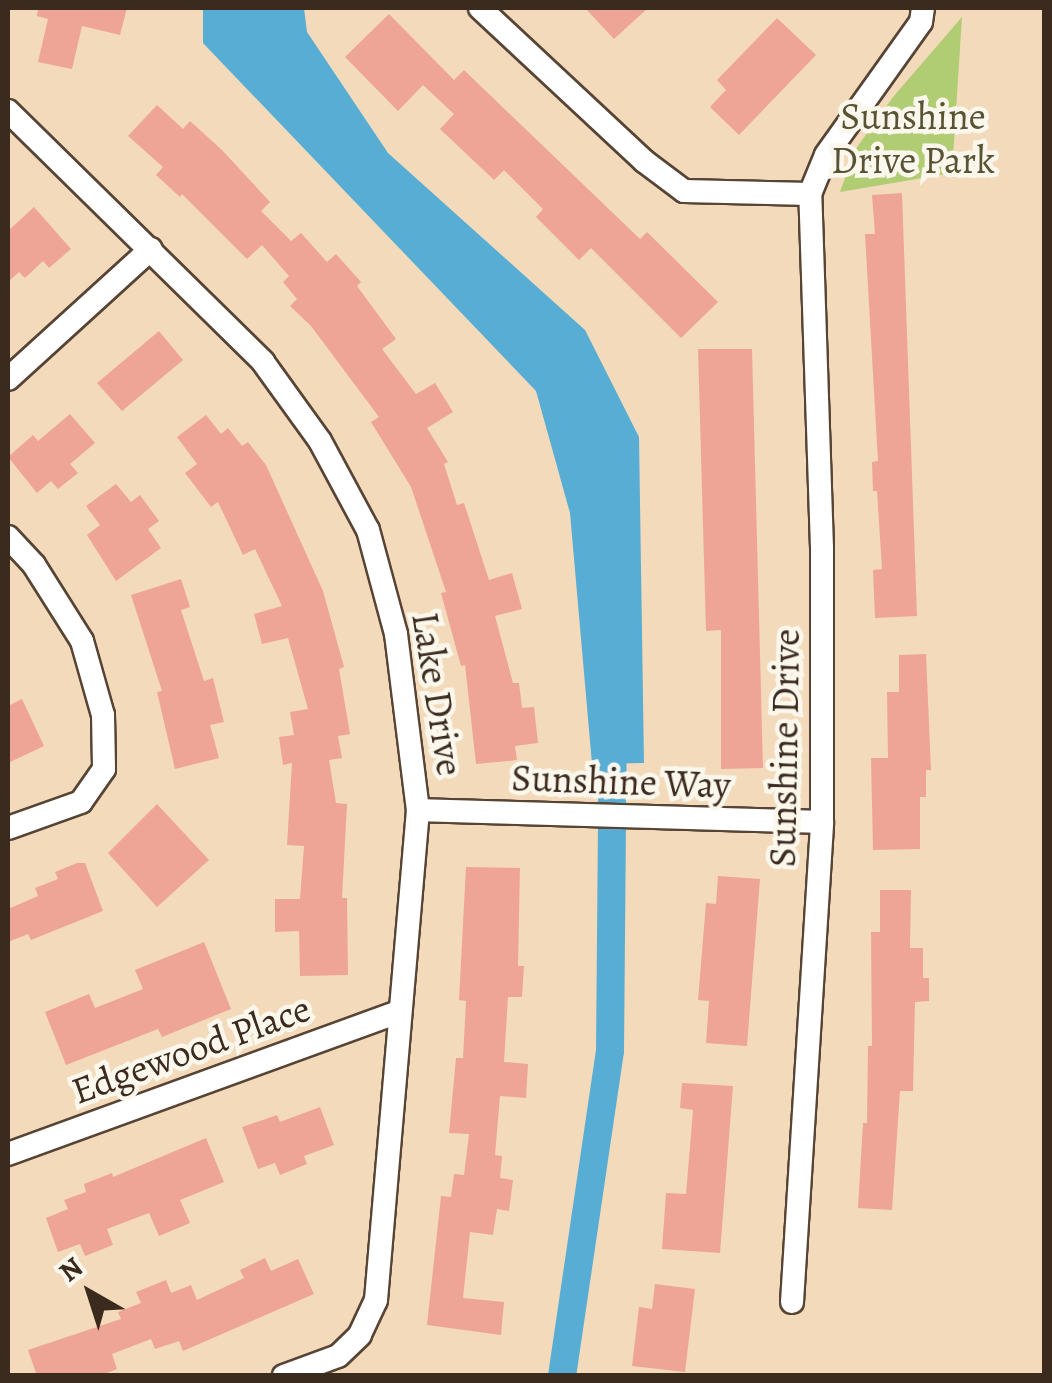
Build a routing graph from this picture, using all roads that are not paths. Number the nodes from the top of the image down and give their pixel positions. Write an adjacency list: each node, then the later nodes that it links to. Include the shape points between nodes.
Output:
1 (480, 8): 4 (street, via 684,191)
2 (923, 8): 4 (street, Sunshine Drive, via 921,22 826,154)
3 (8, 112): 5 (street, Lake Drive)
4 (810, 194): 9 (street, Sunshine Drive, via 822,548)
5 (152, 249): 6 (street); 8 (street, Lake Drive, via 263,362 320,441 368,530 396,634)
6 (8, 379)
7 (8, 537): 10 (street, via 82,641 103,715 104,769 81,802)
8 (418, 810): 9 (street, Sunshine Way); 11 (street, Lake Drive)
9 (822, 822): 13 (street, Sunshine Drive)
10 (8, 828)
11 (398, 1012): 12 (street, Edgewood Place); 14 (street, Lake Drive, via 376,1300 360,1335 338,1356)
12 (8, 1154)
13 (792, 1302)
14 (284, 1376)

